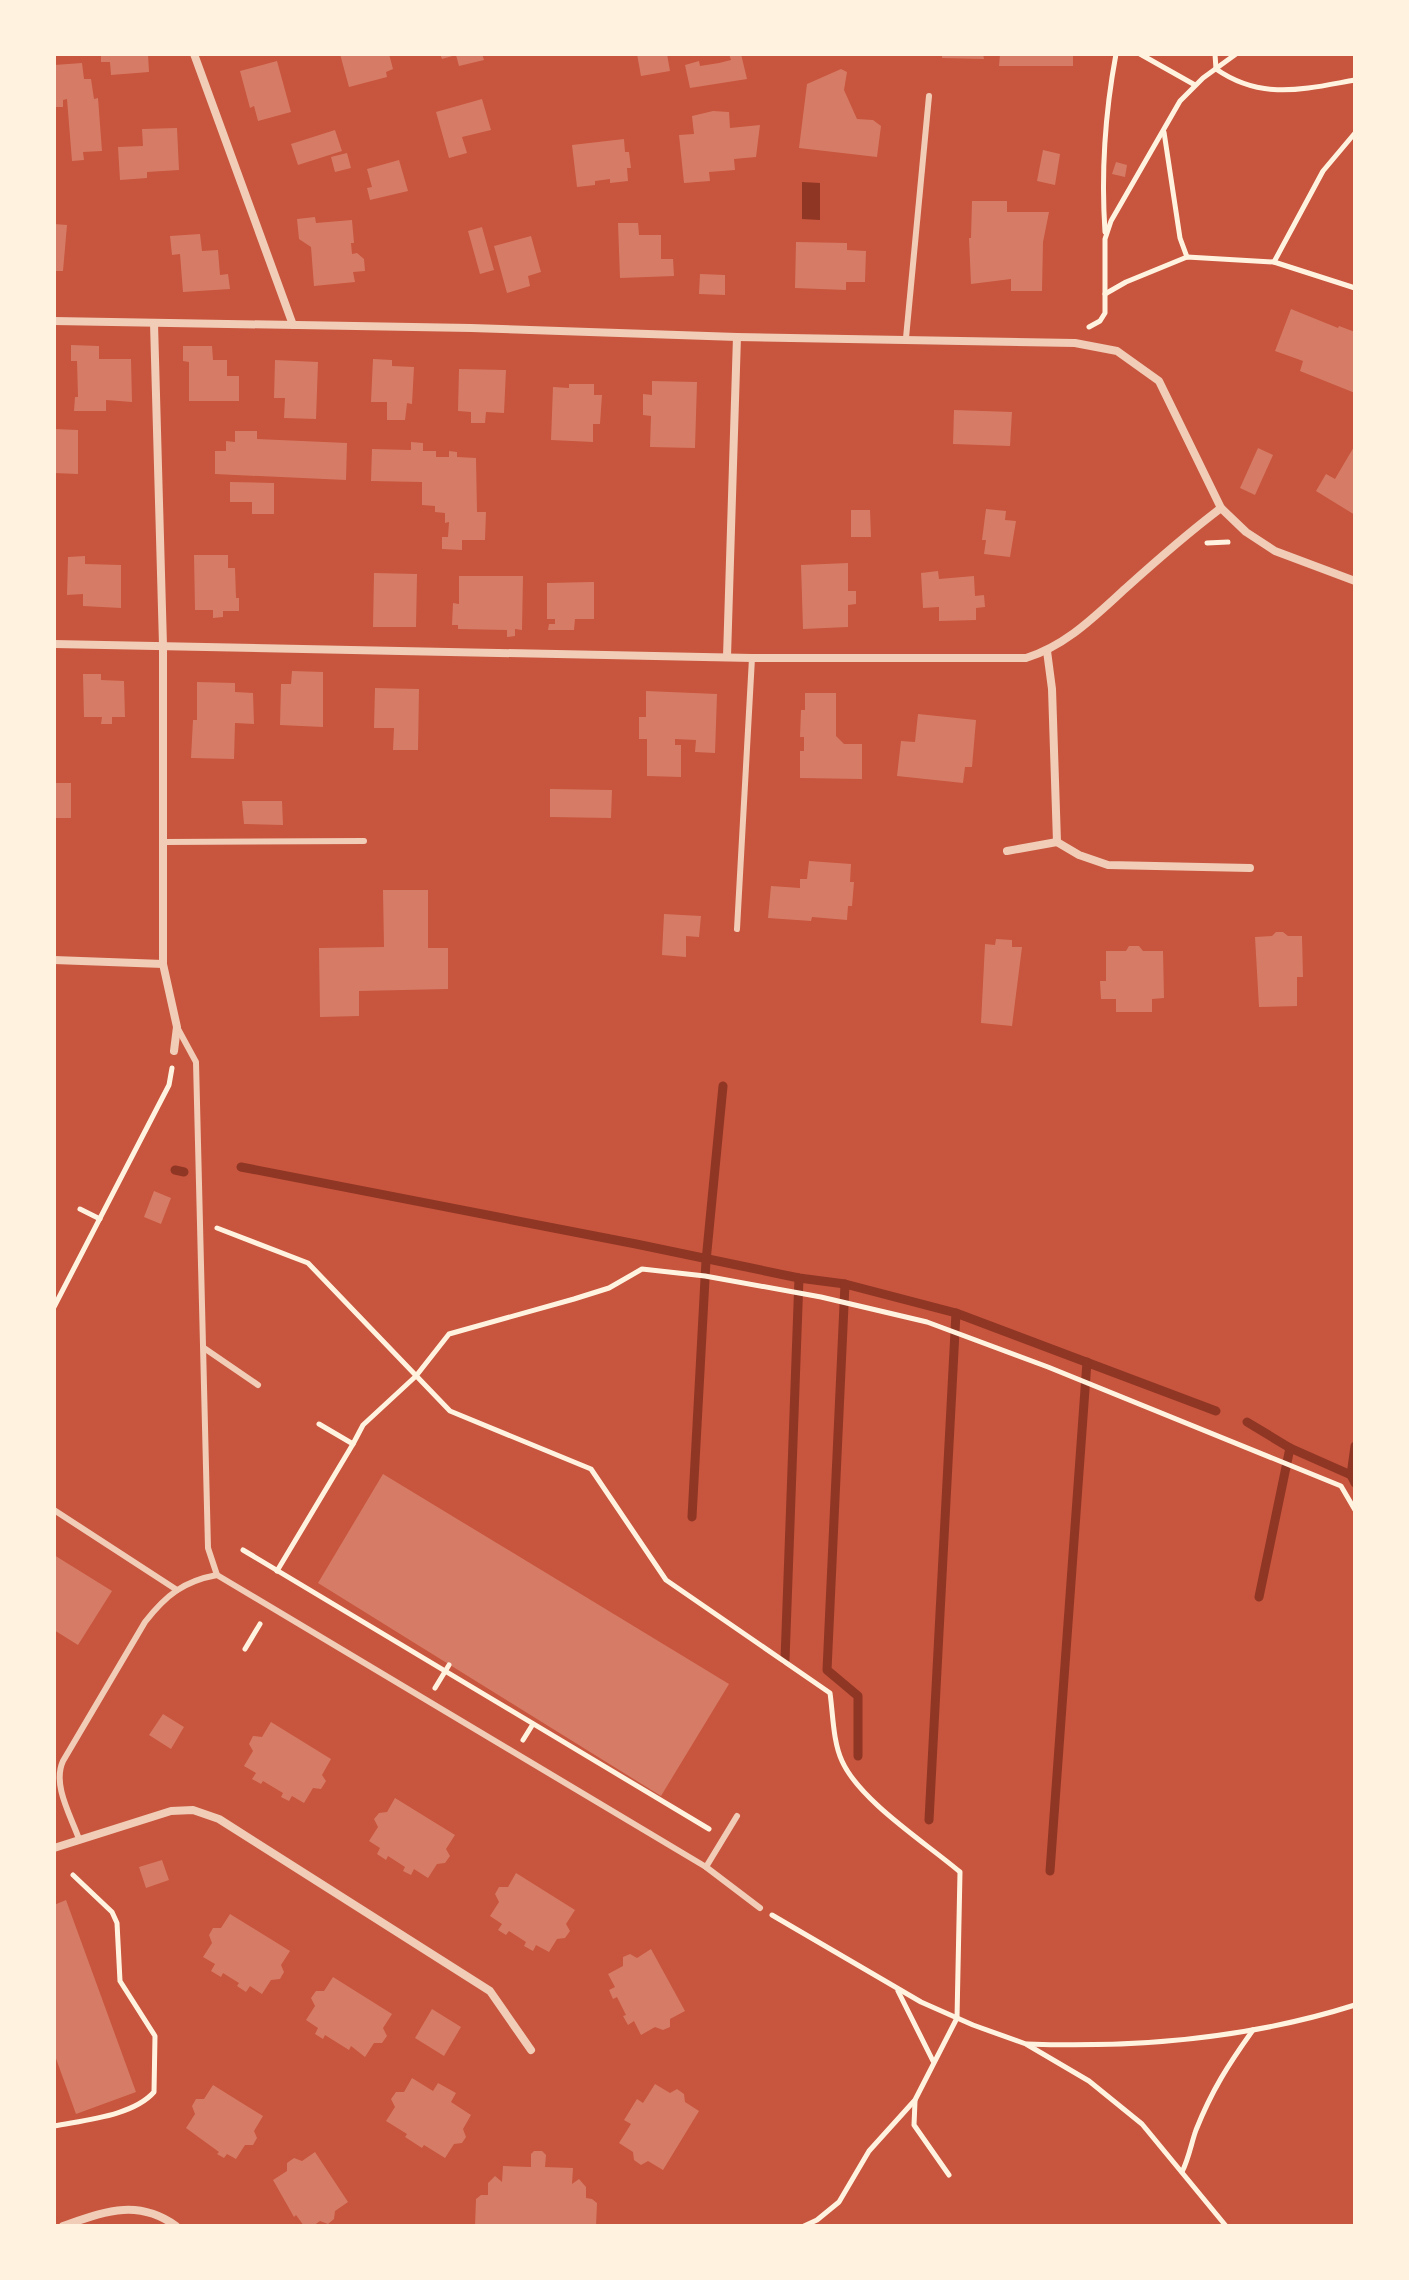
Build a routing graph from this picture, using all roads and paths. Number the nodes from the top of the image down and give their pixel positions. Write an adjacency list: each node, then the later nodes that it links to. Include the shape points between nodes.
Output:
1 (194, 54): 20 (street)
2 (1116, 54): 12 (path, via 1102,188)
3 (1140, 54): 8 (path)
4 (1215, 54): 6 (path)
5 (1236, 54): 6 (path)
6 (1216, 69): 7 (path, via 1259,90); 8 (path)
7 (1355, 80)
8 (1195, 85): 10 (path)
9 (929, 96): 22 (lane)
10 (1164, 132): 12 (path, via 1128,188); 13 (path)
11 (1355, 133): 14 (path, via 1323,171)
12 (1105, 239): 16 (path)
13 (1187, 257): 14 (path); 16 (path)
14 (1274, 262): 15 (path)
15 (1355, 288)
16 (1105, 294): 17 (path)
17 (1105, 313)
18 (54, 321): 19 (street)
19 (154, 323): 20 (street); 26 (street)
20 (293, 325): 21 (street)
21 (737, 337): 22 (street); 28 (street)
22 (906, 338): 23 (street, via 1075,343 1117,351 1159,381)
23 (1221, 508): 24 (street, via 1275,551); 27 (street, via 1072,637)
24 (1355, 581)
25 (54, 644): 26 (street)
26 (163, 645): 28 (street); 31 (street)
27 (1047, 651): 29 (street, via 1002,659); 32 (street)
28 (727, 657): 29 (street)
29 (752, 658): 35 (lane)
30 (364, 841): 31 (lane)
31 (164, 842): 37 (street)
32 (1057, 842): 33 (street); 34 (street, via 1108,865)
33 (1007, 851)
34 (1250, 868)
35 (737, 929)
36 (54, 960): 37 (street)
37 (163, 964): 38 (street)
38 (177, 1027): 39 (street); 43 (lane, via 196,1062)
39 (174, 1051)
40 (169, 1085): 42 (path)
41 (80, 1209): 42 (path)
42 (100, 1219): 44 (path)
43 (201, 1221): 45 (lane); 46 (path, via 308,1263)
44 (54, 1307)
45 (204, 1348): 47 (lane); 54 (lane, via 208,1548)
46 (416, 1376): 49 (path, via 363,1425); 51 (path, via 449,1334 609,1288 642,1269 705,1276 927,1322 1341,1486); 69 (path, via 450,1411 591,1469 666,1580 830,1693 840,1757 850,1777 960,1872)
47 (258, 1385)
48 (319, 1424): 49 (path)
49 (353, 1444): 53 (path)
50 (54, 1510): 55 (lane)
51 (1355, 1510)
52 (243, 1550): 53 (path)
53 (277, 1571): 58 (path)
54 (217, 1575): 55 (lane, via 194,1579); 64 (lane)
55 (177, 1590): 62 (lane, via 145,1622 59,1770)
56 (260, 1624): 57 (path)
57 (245, 1649)
58 (447, 1668): 59 (path); 61 (path, via 532,1726)
59 (435, 1689)
60 (737, 1816): 61 (lane)
61 (724, 1838): 64 (lane)
62 (79, 1839): 63 (street); 72 (street, via 171,1811 193,1810 219,1819 490,1991)
63 (54, 1848)
64 (706, 1867): 66 (lane)
65 (73, 1875): 75 (path, via 117,1923 120,1981 155,2036 154,2092 114,2114)
66 (760, 1908): 67 (path)
67 (897, 1989): 69 (path); 73 (path)
68 (1355, 2005): 70 (path)
69 (957, 2018): 71 (path); 73 (path)
70 (1253, 2030): 71 (path, via 1130,2043); 76 (path, via 1221,2073)
71 (1026, 2044): 76 (path, via 1089,2081 1142,2124)
72 (531, 2050)
73 (933, 2062): 74 (path)
74 (915, 2100): 77 (path, via 914,2125); 80 (path, via 869,2151 839,2202)
75 (54, 2126)
76 (1182, 2172): 81 (path)
77 (949, 2175)
78 (63, 2226): 79 (street, via 136,2208)
79 (176, 2226)
80 (804, 2226)
81 (1224, 2226)

